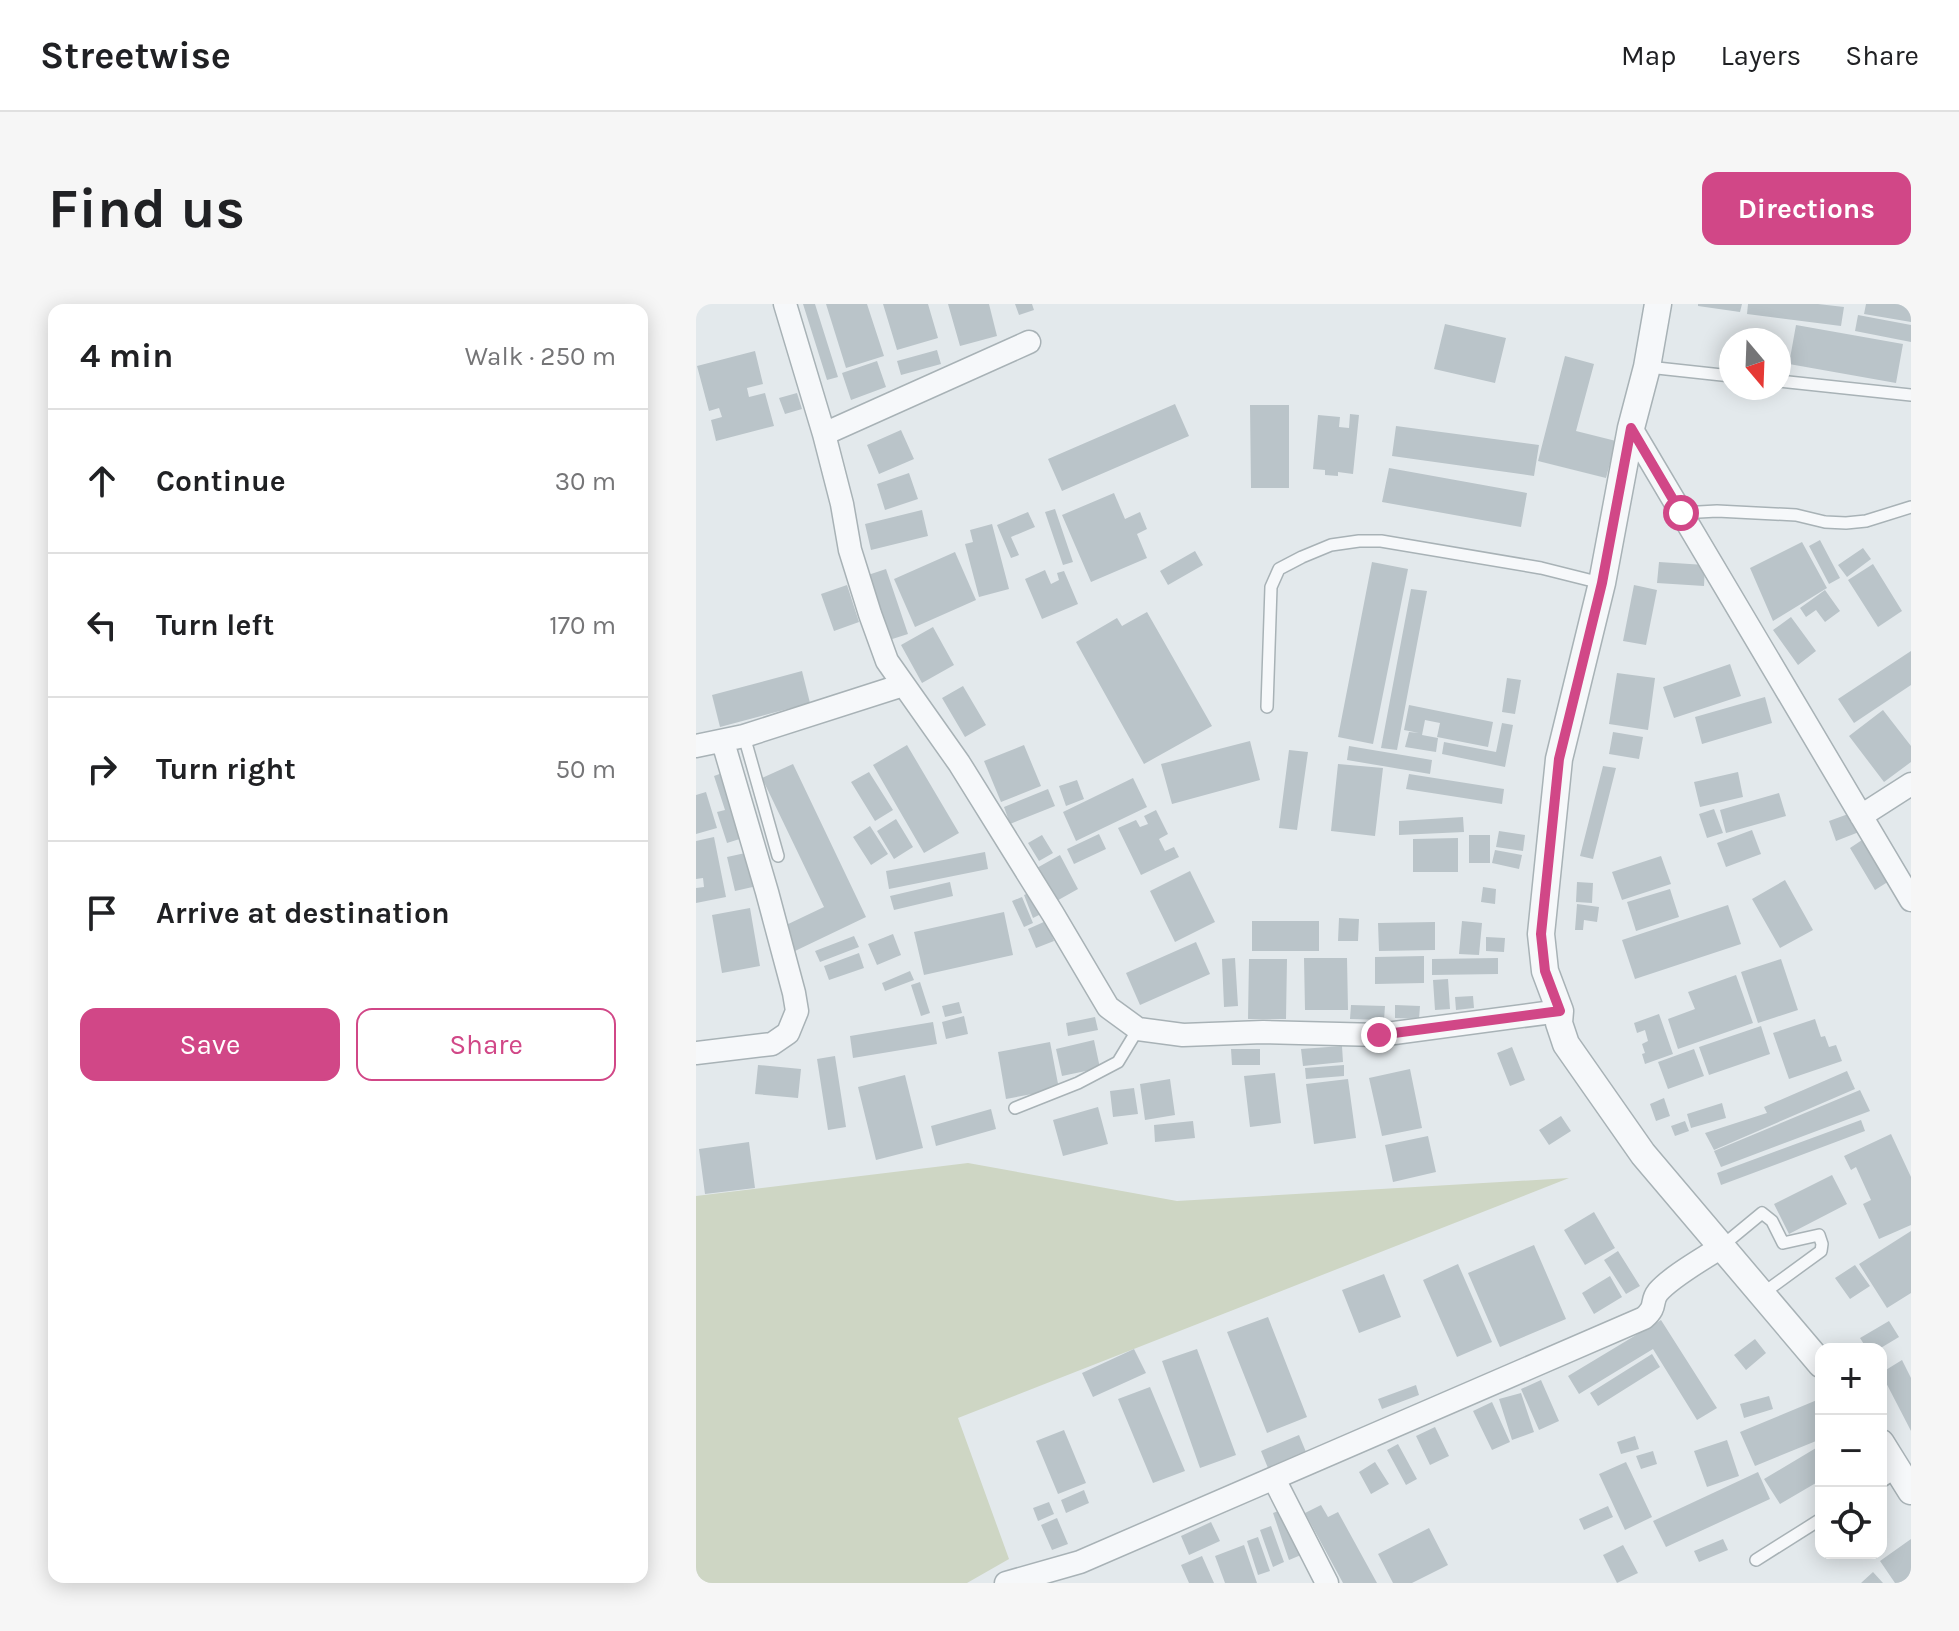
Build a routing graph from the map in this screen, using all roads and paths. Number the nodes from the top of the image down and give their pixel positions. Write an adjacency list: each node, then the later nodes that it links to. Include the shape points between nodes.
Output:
1 (785, 304): 9 (street)
2 (1658, 304): 4 (street)
3 (1029, 342): 9 (street)
4 (1647, 367): 5 (lane); 8 (street)
5 (1719, 375)
6 (1791, 382): 7 (lane)
7 (1911, 395)
8 (1631, 428): 11 (street); 12 (street)
9 (824, 434): 13 (street, via 870,614 887,661)
10 (1911, 507): 11 (lane, via 1846,523 1796,515)
11 (1681, 513): 18 (street)
12 (1602, 583): 14 (lane, via 1381,541 1331,545 1279,569 1271,587); 21 (street, via 1559,759 1541,934 1545,971)
13 (903, 685): 15 (street); 22 (street, via 959,763 1108,1007)
14 (1267, 707)
15 (734, 739): 16 (street); 19 (lane); 23 (street, via 797,1011 788,1033 772,1044)
16 (696, 746)
17 (1911, 784): 18 (street)
18 (1861, 816): 20 (street)
19 (778, 856)
20 (1911, 900)
21 (1560, 1011): 22 (street, via 1379,1035 1183,1035); 25 (street, via 1566,1044 1643,1154)
22 (1138, 1029): 24 (lane, via 1118,1062)
23 (696, 1053)
24 (1015, 1108)
25 (1721, 1247): 26 (street); 26 (lane, via 1762,1213 1783,1243 1819,1235 1821,1251); 29 (street, via 1657,1293 1644,1318)
26 (1762, 1294): 27 (street)
27 (1815, 1357)
28 (1887, 1457): 30 (street)
29 (1274, 1479): 33 (street); 35 (street)
30 (1897, 1481)
31 (1815, 1523): 32 (lane)
32 (1756, 1560)
33 (1084, 1573): 34 (street)
34 (1006, 1583)
35 (1327, 1583)

